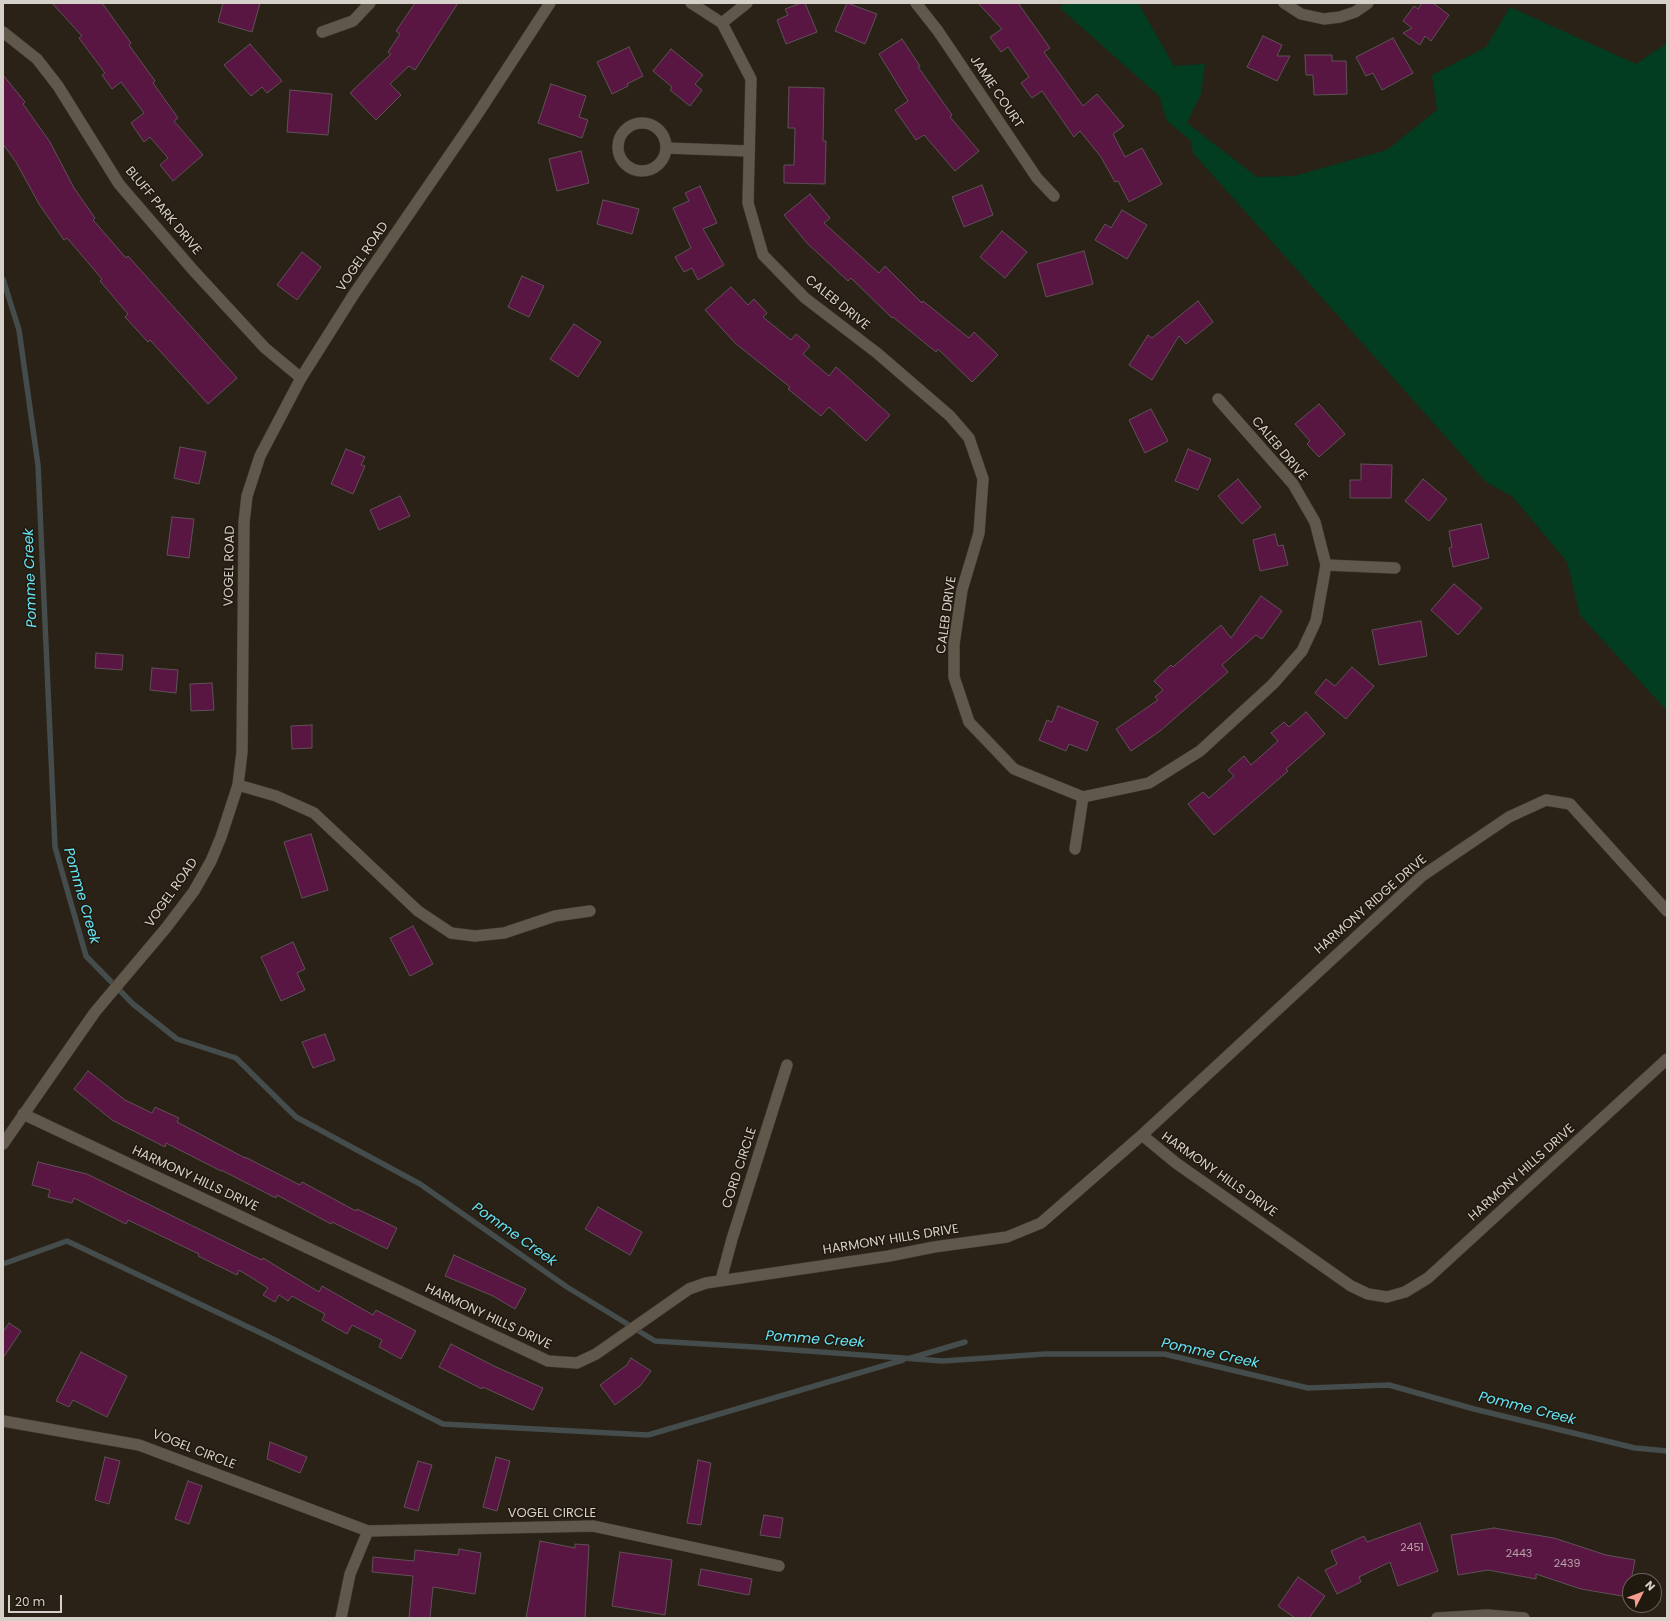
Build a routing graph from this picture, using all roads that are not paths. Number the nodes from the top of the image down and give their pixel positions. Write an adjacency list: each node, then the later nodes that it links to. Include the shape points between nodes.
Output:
1 (370, 3): 10 (street, via 353,21)
2 (550, 3): 14 (street, VOGEL ROAD, via 477,115 354,294)
3 (692, 3): 8 (street, CALEB DRIVE)
4 (748, 3): 8 (street)
5 (916, 3): 13 (street, JAMIE COURT, via 938,31 1038,178)
6 (1284, 3): 7 (street, via 1301,14 1324,19 1355,12)
7 (1368, 3)
8 (722, 24): 12 (street, CALEB DRIVE, via 751,79)
9 (3, 32): 14 (street, BLUFF PARK DRIVE, via 37,59 58,86 119,184 193,270 265,348)
10 (322, 32)
11 (666, 148): 11 (street, via 659,129 640,122 630,125 618,140 618,151 622,160 638,171 648,170 657,165 664,157); 12 (street)
12 (748, 151): 19 (street, CALEB DRIVE, via 748,203 763,255 805,298 877,353 950,416 969,438 983,479 980,533 962,590 954,644 954,677 970,722 1014,769)
13 (1054, 196)
14 (301, 378): 18 (street, VOGEL ROAD, via 260,456 247,496 244,522 242,752)
15 (1218, 399): 16 (street, CALEB DRIVE, via 1293,484 1315,522)
16 (1326, 565): 17 (street); 19 (street, CALEB DRIVE, via 1316,622 1302,651 1273,684 1200,751 1149,782)
17 (1396, 568)
18 (238, 785): 21 (street, via 276,796 314,813 418,911 451,933 475,936 504,933 555,916); 25 (street, VOGEL ROAD, via 221,837 194,891 95,1012)
19 (1083, 797): 20 (street)
20 (1075, 849)
21 (590, 911)
22 (1667, 911): 26 (street, HARMONY RIDGE DRIVE, via 1570,804 1546,800 1508,817 1422,876)
23 (1667, 1059): 26 (street, HARMONY HILLS DRIVE, via 1428,1278 1405,1292 1387,1298 1368,1294 1351,1286 1176,1164)
24 (787, 1065): 28 (street, CORD CIRCLE)
25 (23, 1114): 27 (street, VOGEL ROAD); 28 (street, HARMONY HILLS DRIVE, via 548,1361 577,1363 596,1354 689,1289)
26 (1142, 1135): 28 (street, HARMONY HILLS DRIVE, via 1041,1223 1007,1237)
27 (3, 1144)
28 (721, 1280)
29 (3, 1421): 30 (street, VOGEL CIRCLE, via 139,1444)
30 (368, 1531): 31 (street, VOGEL CIRCLE, via 593,1526); 32 (street, via 350,1574)
31 (779, 1566)
32 (341, 1618)
33 (1437, 1618): 34 (street, via 1487,1615)
34 (1524, 1618)

